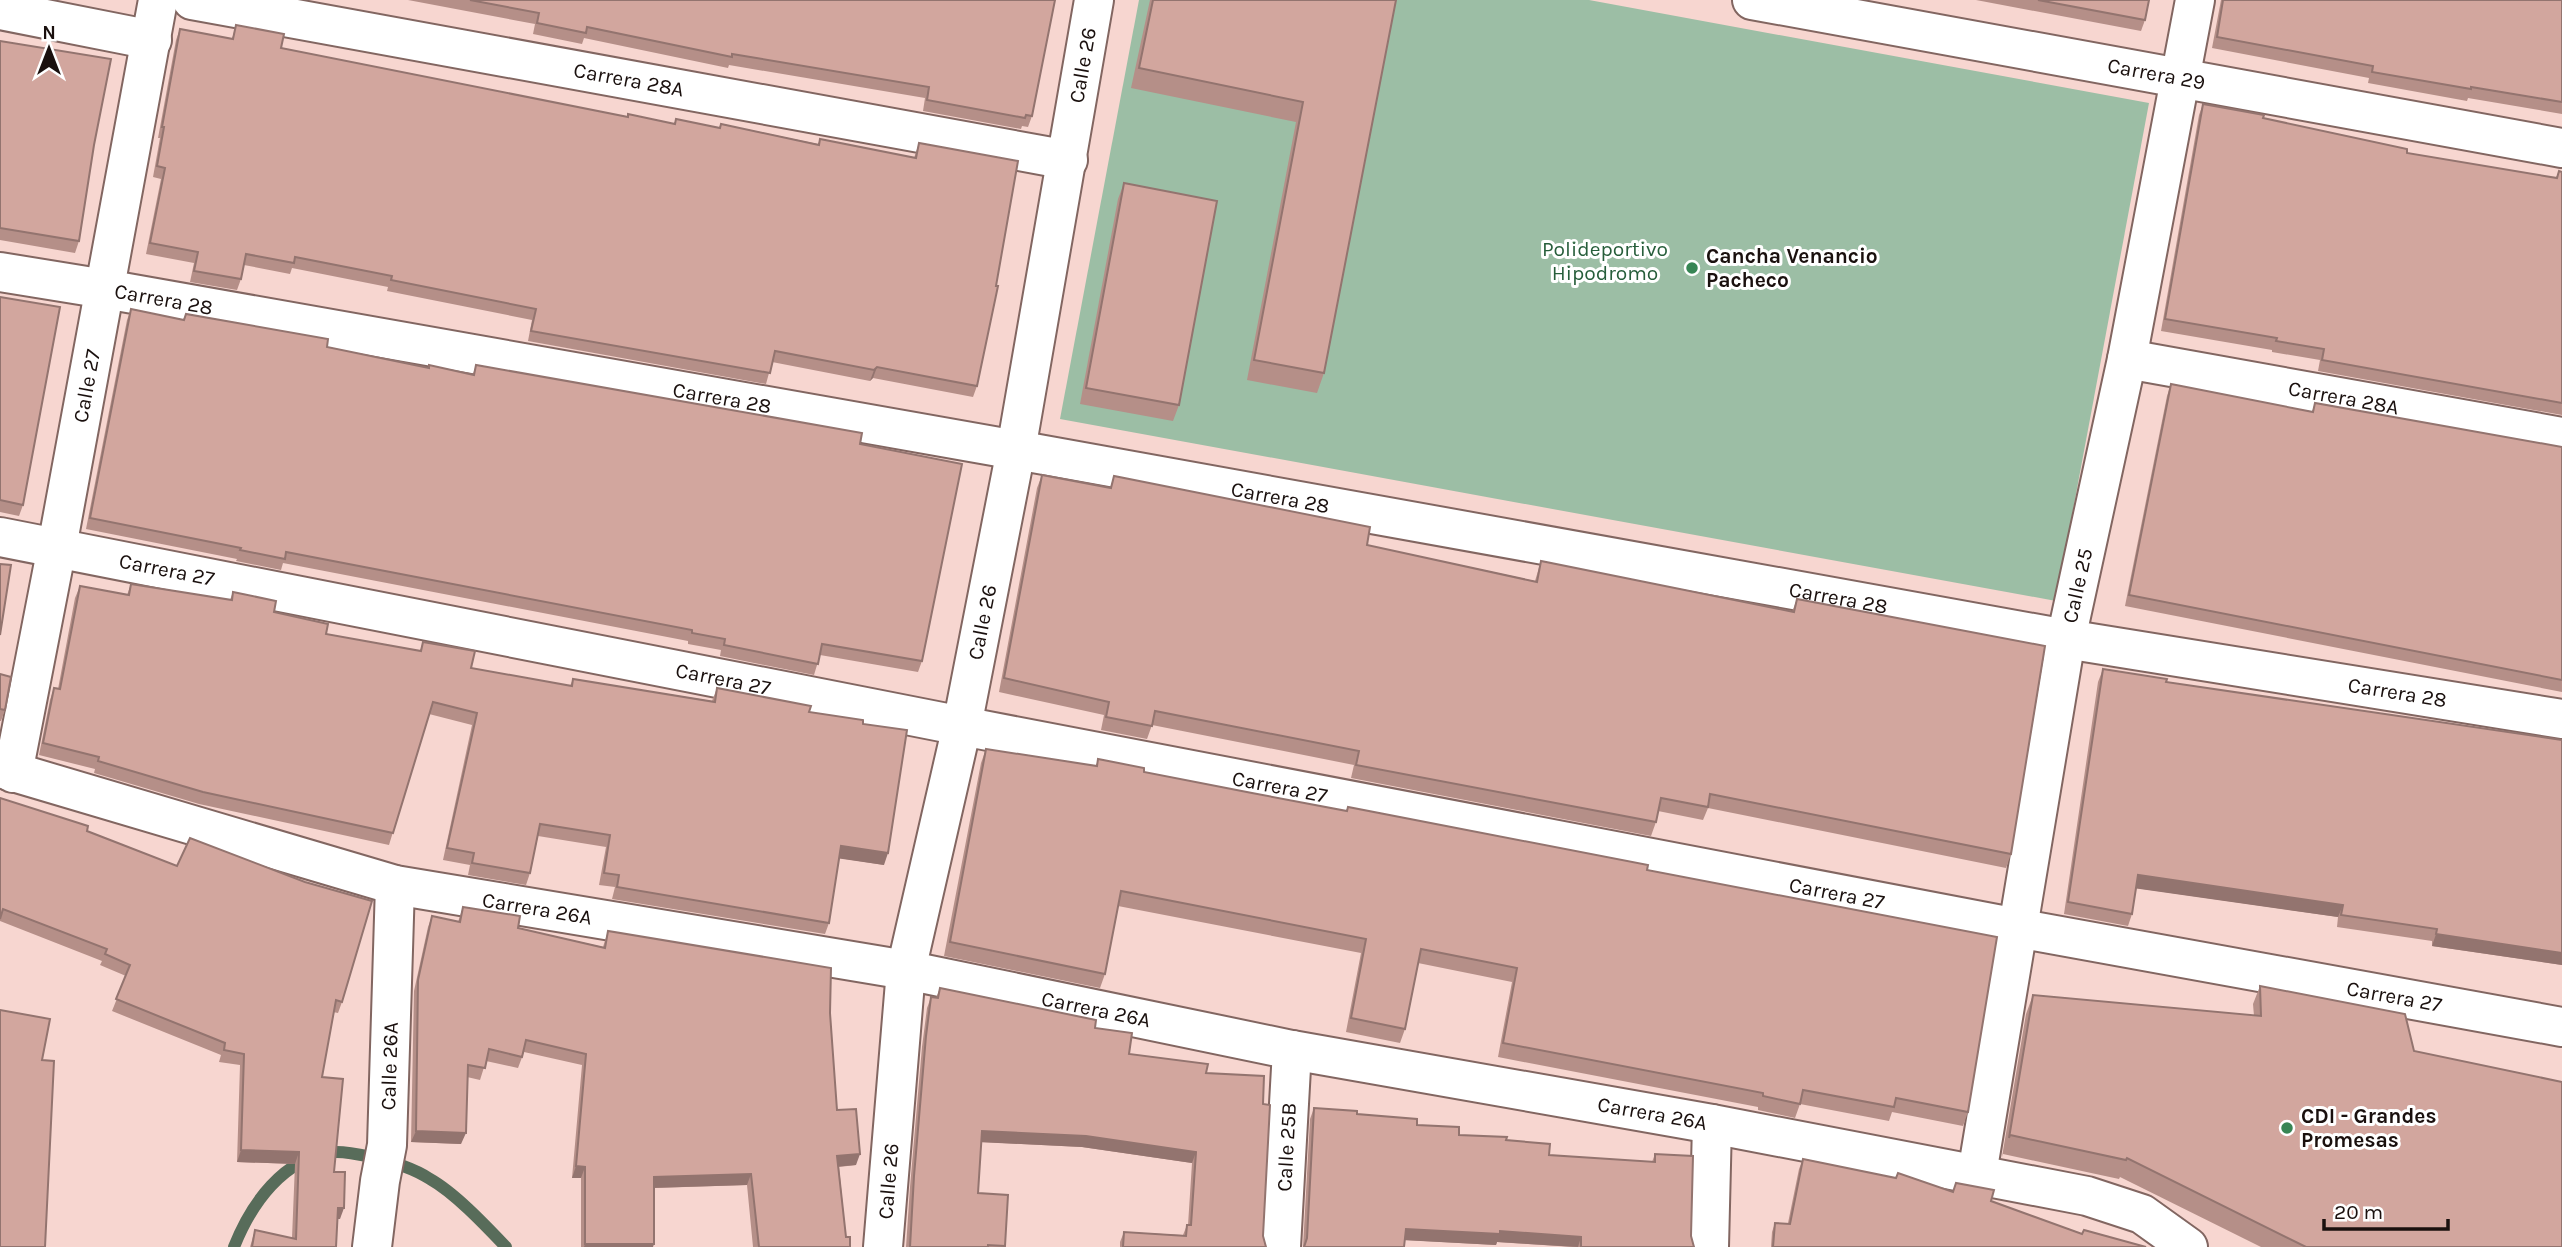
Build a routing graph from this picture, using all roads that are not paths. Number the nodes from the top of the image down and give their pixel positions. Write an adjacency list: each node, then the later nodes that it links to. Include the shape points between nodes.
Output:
1 (158, 0): 7 (street, Calle 27)
2 (192, 0): 10 (street, Carrera 28A)
3 (1094, 0): 10 (street, Calle 26)
4 (1752, 0): 8 (street, Carrera 29)
5 (2195, 0): 8 (street, Calle 25)
6 (0, 10): 7 (street)
7 (152, 40): 12 (street, Calle 27)
8 (2179, 77): 9 (street, Carrera 29); 13 (street, Calle 25)
9 (2562, 148)
10 (1068, 160): 15 (street, Calle 26)
11 (0, 272): 12 (street, Carrera 28)
12 (105, 289): 15 (street, Carrera 28); 17 (street, Calle 27)
13 (2127, 359): 14 (street, Carrera 28A); 18 (street, Calle 25)
14 (2562, 436)
15 (1016, 450): 18 (street, Carrera 28); 20 (street, Calle 26)
16 (0, 537): 17 (street, Carrera 27)
17 (57, 547): 20 (street, Carrera 27); 21 (street, Calle 27)
18 (2066, 639): 19 (street, Carrera 28); 23 (street, Calle 25)
19 (2562, 719)
20 (962, 726): 23 (street, Carrera 27); 24 (street, Calle 26)
21 (6, 770): 22 (street, Carrera 26A)
22 (395, 885): 24 (street, Carrera 26A); 29 (street, Calle 26A, via 383,1163)
23 (2017, 929): 25 (street, Carrera 27); 28 (street, Calle 25)
24 (906, 970): 26 (street, Carrera 26A); 30 (street, Calle 26)
25 (2562, 1027)
26 (1292, 1050): 27 (street, Carrera 26A); 31 (street, Calle 25B)
27 (1712, 1124): 28 (street, Carrera 26A); 32 (street)
28 (1977, 1174): 33 (street, Carrera 26A, via 2087,1196 2142,1214)
29 (372, 1247)
30 (883, 1247)
31 (1281, 1247)
32 (1709, 1247)
33 (2188, 1247)

